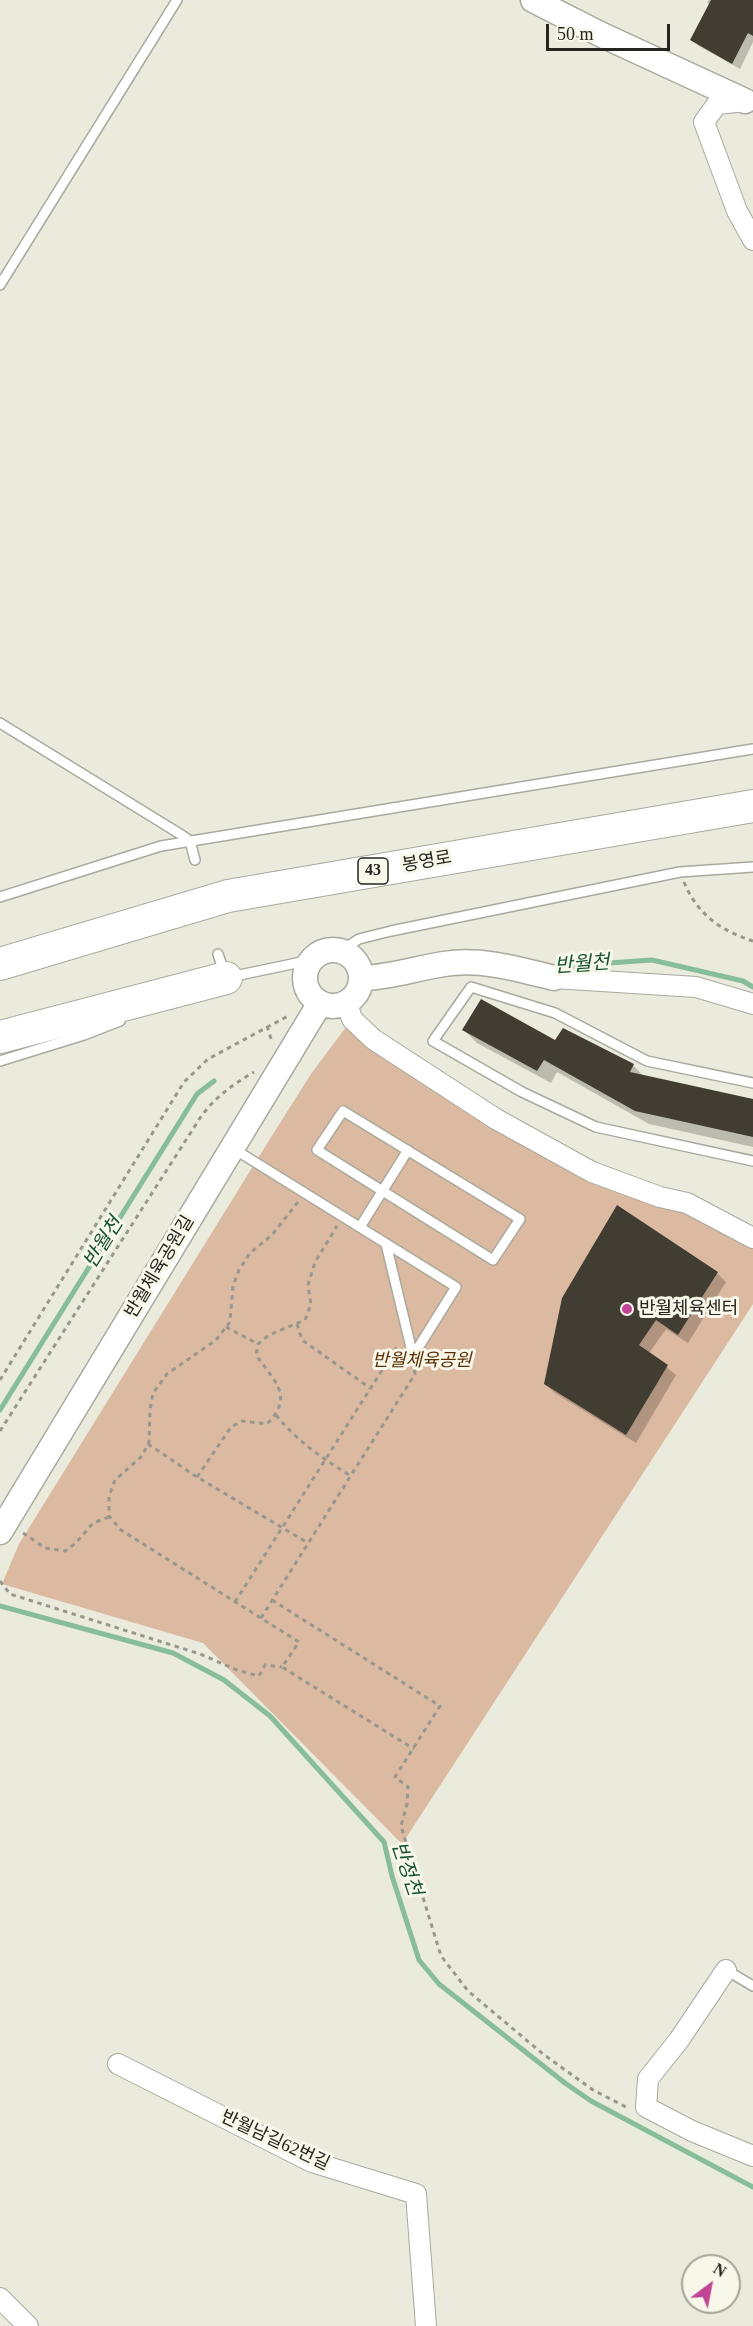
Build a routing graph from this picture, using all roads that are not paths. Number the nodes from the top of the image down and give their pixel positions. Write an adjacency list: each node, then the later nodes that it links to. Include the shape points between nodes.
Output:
1 (177, 0): 5 (lane)
2 (533, 0): 3 (street)
3 (750, 100): 4 (street, via 717,104 704,122 737,211)
4 (753, 240)
5 (0, 285)
6 (0, 723): 9 (lane)
7 (753, 749): 9 (lane)
8 (753, 806): 15 (highway, 봉영로 / 43, via 228,896)
9 (190, 842): 10 (lane); 12 (lane, via 161,846)
10 (195, 860)
11 (753, 867): 13 (lane, via 680,872 392,931 359,939)
12 (0, 897)
13 (340, 951): 14 (street, via 327,950); 17 (street, via 353,957)
14 (311, 960): 16 (lane); 20 (street, via 305,971 305,984)
15 (0, 964)
16 (222, 966): 22 (lane); 24 (highway)
17 (362, 978): 18 (street, via 446,963 501,964); 19 (street, via 358,992)
18 (554, 978): 21 (street, via 696,987)
19 (347, 1003): 20 (street); 32 (street, via 352,1019 372,1039 496,1119 592,1172 687,1203)
20 (320, 1004): 27 (street, 반월체육공원길)
21 (753, 1004)
22 (149, 1009)
23 (127, 1018): 25 (lane)
24 (0, 1037)
25 (0, 1061)
26 (753, 1083): 29 (lane, via 647,1061 555,1013 471,987 433,1041 522,1092 596,1127)
27 (232, 1148): 31 (lane); 34 (street, 반월체육공원길)
28 (408, 1150): 30 (lane); 30 (lane, via 343,1111 318,1150); 30 (lane, via 520,1219 493,1260)
29 (753, 1161)
30 (382, 1192): 31 (lane)
31 (360, 1227): 33 (lane)
32 (753, 1238)
33 (386, 1244): 33 (lane, via 456,1287 413,1356 407,1331)
34 (3, 1527)
35 (726, 1970): 36 (lane); 38 (street, via 648,2079 646,2107)
36 (753, 1986)
37 (118, 2064): 41 (street, 반월남길62번길, via 312,2162 416,2194)
38 (753, 2156)
39 (0, 2298): 40 (street)
40 (28, 2326)
41 (426, 2326)

